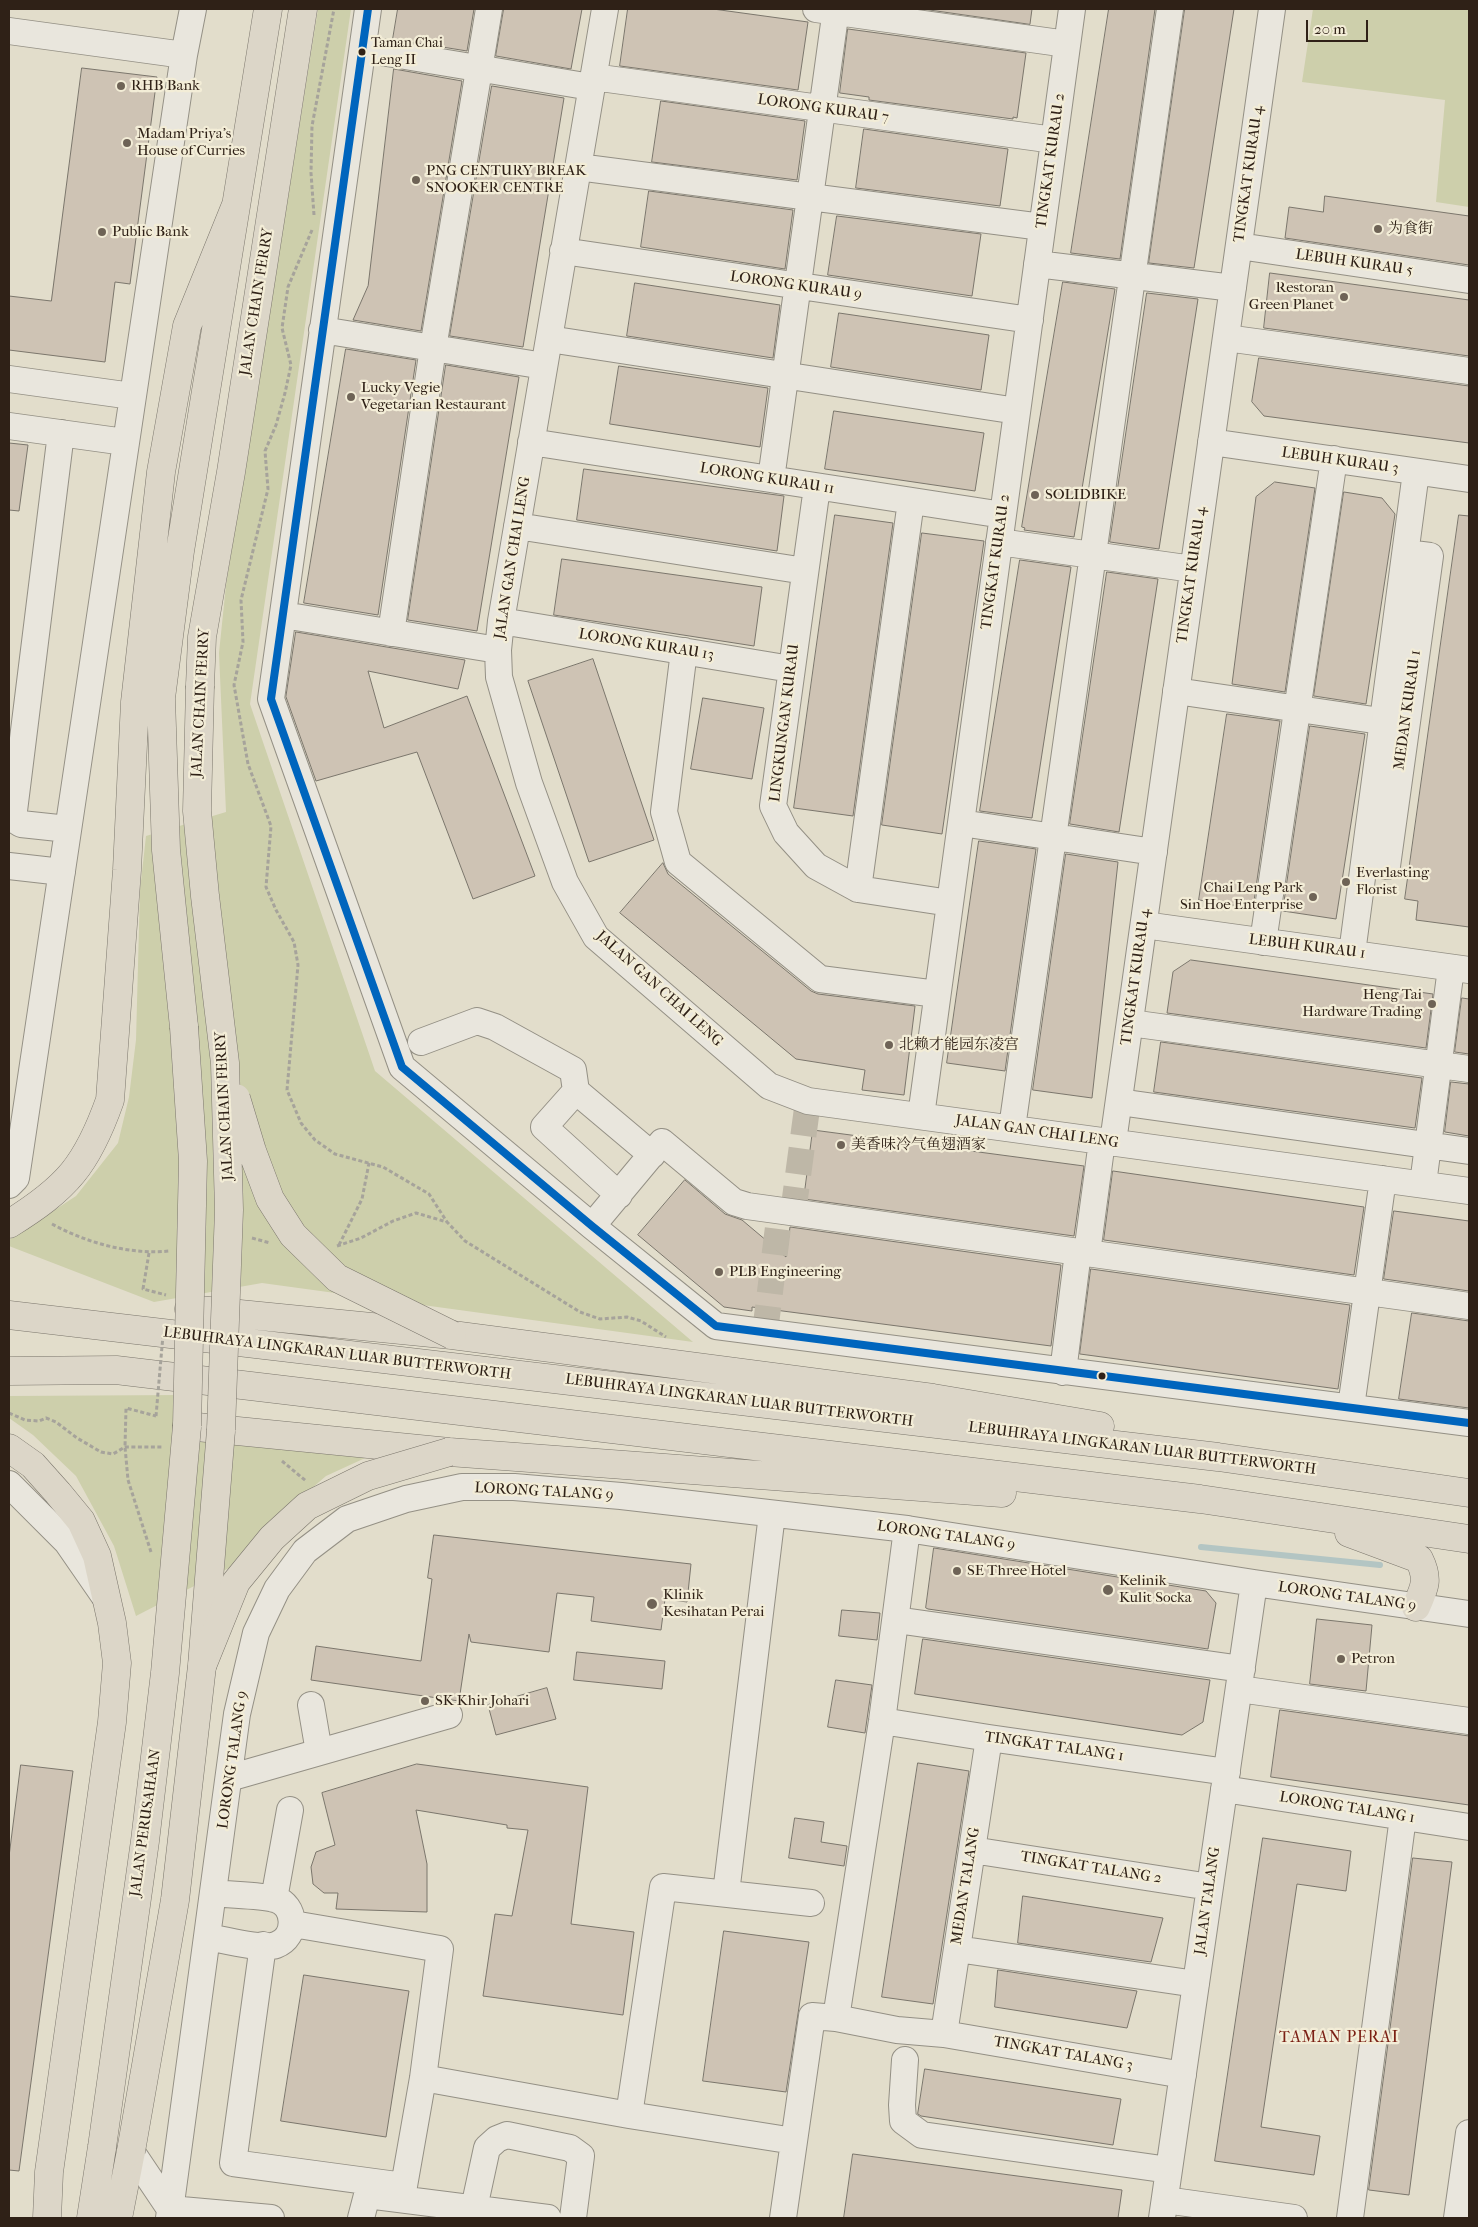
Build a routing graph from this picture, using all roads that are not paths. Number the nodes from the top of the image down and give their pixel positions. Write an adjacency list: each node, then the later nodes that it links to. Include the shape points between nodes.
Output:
1 (193, 9): 14 (street)
2 (268, 9): 21 (main road)
3 (303, 9): 82 (main road, JALAN CHAIN FERRY, bridge, via 202,637 197,811)
4 (368, 9): 13 (street)
5 (489, 9): 15 (street)
6 (605, 9): 16 (street, JALAN GAN CHAI LENG)
7 (1072, 9): 12 (street, TINGKAT KURAU 2)
8 (1170, 9): 26 (street)
9 (1272, 9): 23 (street, TINGKAT KURAU 4)
10 (829, 10): 12 (street); 17 (street)
11 (9, 31): 14 (street)
12 (1067, 44): 18 (street, TINGKAT KURAU 2)
13 (363, 49): 15 (street, LORONG KURAU 7); 31 (street)
14 (184, 55): 39 (street)
15 (479, 68): 16 (street, LORONG KURAU 7); 34 (street)
16 (592, 82): 17 (street, LORONG KURAU 7); 19 (street, JALAN GAN CHAI LENG)
17 (822, 109): 18 (street, LORONG KURAU 7); 20 (street)
18 (1054, 140): 22 (street, TINGKAT KURAU 2)
19 (578, 167): 20 (street); 24 (street, JALAN GAN CHAI LENG)
20 (810, 197): 22 (street); 28 (street)
21 (236, 205): 98 (main road, via 187,326 161,472 135,702 110,1100 98,1134 69,1179); 103 (main road, bridge, via 180,551 161,698 166,850 184,1027 193,1161)
22 (1042, 226): 25 (street, TINGKAT KURAU 2)
23 (1239, 246): 27 (street, LEBUH KURAU 5); 29 (street, TINGKAT KURAU 4)
24 (563, 251): 28 (street, LORONG KURAU 9); 33 (street, JALAN GAN CHAI LENG)
25 (1037, 264): 26 (street); 30 (street, TINGKAT KURAU 2)
26 (1133, 276): 29 (street); 55 (street)
27 (1469, 280)
28 (798, 286): 30 (street, LORONG KURAU 9); 37 (street)
29 (1233, 288): 32 (street, TINGKAT KURAU 4)
30 (1030, 320): 40 (street, TINGKAT KURAU 2)
31 (322, 330): 34 (street); 58 (street)
32 (1226, 338): 36 (street); 45 (street, TINGKAT KURAU 4)
33 (549, 340): 35 (street, JALAN GAN CHAI LENG); 37 (street)
34 (433, 348): 35 (street); 60 (street)
35 (544, 366): 44 (street, JALAN GAN CHAI LENG)
36 (1469, 371)
37 (786, 376): 40 (street); 49 (street)
38 (9, 379): 39 (street)
39 (132, 396): 43 (street)
40 (1017, 411): 52 (street, TINGKAT KURAU 2)
41 (9, 426): 42 (street)
42 (61, 433): 43 (street); 68 (street, via 13,819 21,824)
43 (125, 442): 68 (street)
44 (531, 442): 49 (street, LORONG KURAU 11); 53 (street, JALAN GAN CHAI LENG)
45 (1211, 442): 46 (street, LEBUH KURAU 3); 56 (street, TINGKAT KURAU 4)
46 (1334, 459): 47 (street, LEBUH KURAU 3); 65 (street)
47 (1416, 472): 48 (street, LEBUH KURAU 3); 66 (street, MEDAN KURAU 1, via 1406,553)
48 (1469, 479)
49 (771, 480): 50 (street, LORONG KURAU 11)
50 (817, 487): 51 (street, LORONG KURAU 11); 57 (street, LINGKUNGAN KURAU)
51 (911, 501): 52 (street, LORONG KURAU 11); 73 (street)
52 (1003, 515): 54 (street, TINGKAT KURAU 2)
53 (517, 526): 57 (street); 59 (street, JALAN GAN CHAI LENG)
54 (999, 542): 55 (street); 67 (street, TINGKAT KURAU 2)
55 (1094, 555): 56 (street); 69 (street)
56 (1193, 569): 64 (street, TINGKAT KURAU 4)
57 (805, 571): 63 (street, LINGKUNGAN KURAU)
58 (283, 615): 60 (street); 99 (street, via 271,699 402,1067)
59 (501, 621): 61 (street, JALAN GAN CHAI LENG); 62 (street, LORONG KURAU 13)
60 (391, 632): 61 (street)
61 (498, 650): 87 (street, JALAN GAN CHAI LENG, via 499,677 529,784 565,882 596,937 769,1086 808,1101)
62 (684, 651): 63 (street, LORONG KURAU 13); 79 (street, via 664,812 678,862 820,979)
63 (791, 669): 73 (street, LINGKUNGAN KURAU, via 773,806 786,833 816,866)
64 (1176, 691): 65 (street); 70 (street, TINGKAT KURAU 4)
65 (1297, 708): 66 (street); 76 (street)
66 (1395, 723): 77 (street, MEDAN KURAU 1, via 1365,862)
67 (961, 823): 69 (street); 74 (street, TINGKAT KURAU 2)
68 (68, 829): 72 (street)
69 (1054, 837): 70 (street); 88 (street)
70 (1154, 852): 75 (street, TINGKAT KURAU 4)
71 (9, 866): 72 (street)
72 (62, 872): 95 (street, via 16,1178)
73 (858, 889): 74 (street, LINGKUNGAN KURAU)
74 (950, 903): 79 (street, TINGKAT KURAU 2)
75 (1144, 925): 76 (street, LEBUH KURAU 1); 80 (street, TINGKAT KURAU 4)
76 (1263, 942): 77 (street, LEBUH KURAU 1)
77 (1352, 952): 78 (street, LEBUH KURAU 1)
78 (1460, 969): 83 (street)
79 (937, 994): 87 (street, TINGKAT KURAU 2)
80 (1130, 1024): 83 (street); 86 (street, TINGKAT KURAU 4)
81 (421, 1042): 85 (street, via 477,1021 495,1027 573,1070)
82 (226, 1063): 104 (main road, JALAN CHAIN FERRY, bridge, via 229,1210); 106 (main road, bridge, via 270,1199 293,1235 337,1278)
83 (1439, 1065): 84 (street); 90 (street)
84 (1469, 1070)
85 (576, 1091): 92 (street); 97 (street, via 544,1127)
86 (1119, 1102): 89 (street, TINGKAT KURAU 4); 90 (street)
87 (921, 1116): 88 (street, JALAN GAN CHAI LENG)
88 (1012, 1128): 89 (street, JALAN GAN CHAI LENG)
89 (1108, 1141): 93 (street, JALAN GAN CHAI LENG); 100 (street, TINGKAT KURAU 4)
90 (1429, 1145): 91 (street); 94 (street)
91 (1469, 1150)
92 (652, 1155): 97 (street); 100 (street, via 662,1142 734,1202 746,1206)
93 (1383, 1179): 94 (street, JALAN GAN CHAI LENG); 101 (street)
94 (1423, 1184): 96 (street, JALAN GAN CHAI LENG)
95 (9, 1185)
96 (1469, 1191)
97 (619, 1195): 99 (street)
98 (20, 1218)
99 (592, 1226): 108 (street, via 716,1326)
100 (1082, 1253): 101 (street); 108 (street, TINGKAT KURAU 4)
101 (1368, 1292): 102 (street); 109 (street)
102 (1469, 1306)
103 (177, 1307): 104 (main road); 111 (main road, JALAN PERUSAHAAN, bridge)
104 (224, 1313): 106 (main road, bridge); 112 (main road, JALAN CHAIN FERRY, bridge)
105 (9, 1315): 115 (main road, LEBUHRAYA LINGKARAN LUAR BUTTERWORTH)
106 (452, 1335): 115 (main road, via 933,1398 1145,1433)
107 (9, 1371): 118 (main road, via 116,1370)
108 (1063, 1372): 109 (street)
109 (1352, 1407): 110 (street)
110 (1469, 1423)
111 (186, 1426): 112 (main road); 166 (main road, JALAN PERUSAHAAN, bridge, via 164,1683 145,1841)
112 (221, 1430): 114 (main road, bridge); 128 (main road, bridge)
113 (9, 1448): 124 (main road, via 33,1465 81,1521 97,1556)
114 (449, 1452): 118 (main road, via 1136,1504); 128 (main road, bridge, via 368,1476 307,1506 272,1538 236,1582)
115 (1218, 1457): 117 (main road, LEBUHRAYA LINGKARAN LUAR BUTTERWORTH)
116 (9, 1484): 124 (street, via 67,1542)
117 (1469, 1493)
118 (1200, 1499): 120 (main road)
119 (772, 1514): 121 (street, LORONG TALANG 9); 136 (street, LORONG TALANG 9, via 621,1496 514,1487 462,1487 406,1498 347,1519 304,1551 277,1589 256,1633 236,1714); 144 (street)
120 (1300, 1515): 122 (main road); 125 (main road, via 1419,1559 1425,1570 1426,1585)
121 (907, 1529): 123 (street, LORONG TALANG 9); 127 (street)
122 (1469, 1538)
123 (1254, 1583): 125 (street, LORONG TALANG 9); 129 (street, JALAN TALANG)
124 (105, 1598): 165 (main road, via 117,1662 112,1722 50,2172)
125 (1416, 1607): 126 (street, LORONG TALANG 9)
126 (1469, 1614)
127 (896, 1620): 129 (street); 132 (street)
128 (202, 1666): 160 (main road, bridge, via 175,1900)
129 (1240, 1679): 133 (street); 137 (street, JALAN TALANG)
130 (310, 1705): 135 (street)
131 (449, 1715): 135 (street)
132 (882, 1721): 134 (street, TINGKAT TALANG 1); 152 (street)
133 (1469, 1721)
134 (988, 1738): 137 (street, TINGKAT TALANG 1); 141 (street, MEDAN TALANG)
135 (319, 1752): 136 (street)
136 (229, 1778): 143 (street, LORONG TALANG 9)
137 (1226, 1780): 139 (street, LORONG TALANG 1); 142 (street, JALAN TALANG)
138 (290, 1810): 145 (street)
139 (1403, 1817): 140 (street, LORONG TALANG 1); 174 (street)
140 (1469, 1827)
141 (972, 1850): 142 (street, TINGKAT TALANG 2); 150 (street, MEDAN TALANG)
142 (1210, 1887): 151 (street, JALAN TALANG)
143 (214, 1893): 145 (street); 148 (street, LORONG TALANG 9)
144 (726, 1893): 146 (street); 157 (street, via 663,1887)
145 (274, 1899): 147 (street, via 290,1910)
146 (811, 1903)
147 (293, 1924): 149 (street, via 288,1937 276,1945); 156 (street, via 440,1949)
148 (208, 1937): 149 (street); 164 (street, LORONG TALANG 9)
149 (263, 1945): 156 (street, via 233,2163 404,2186)
150 (957, 1949): 151 (street); 153 (street, MEDAN TALANG)
151 (1196, 1984): 155 (street, JALAN TALANG)
152 (836, 2018): 153 (street, TINGKAT TALANG 3, via 897,2030); 159 (street, TINGKAT TALANG 3, via 812,2016)
153 (944, 2034): 155 (street, TINGKAT TALANG 3)
154 (905, 2060): 161 (street, via 903,2121 922,2135)
155 (1183, 2075): 161 (street, JALAN TALANG)
156 (422, 2078): 157 (street)
157 (629, 2115): 159 (street)
158 (1469, 2133): 175 (street)
159 (794, 2141): 172 (street)
160 (130, 2151): 164 (street); 167 (main road)
161 (1169, 2170): 163 (street, JALAN TALANG)
162 (474, 2208): 169 (street, via 367,2195); 170 (street); 171 (street, via 487,2148 506,2135 570,2148 581,2156)
163 (1164, 2209): 173 (street)
164 (167, 2215): 168 (street)
165 (48, 2218)
166 (91, 2218)
167 (118, 2218)
168 (270, 2218)
169 (361, 2218)
170 (548, 2218)
171 (573, 2218)
172 (783, 2218)
173 (1294, 2218)
174 (1350, 2218)
175 (1457, 2218)

